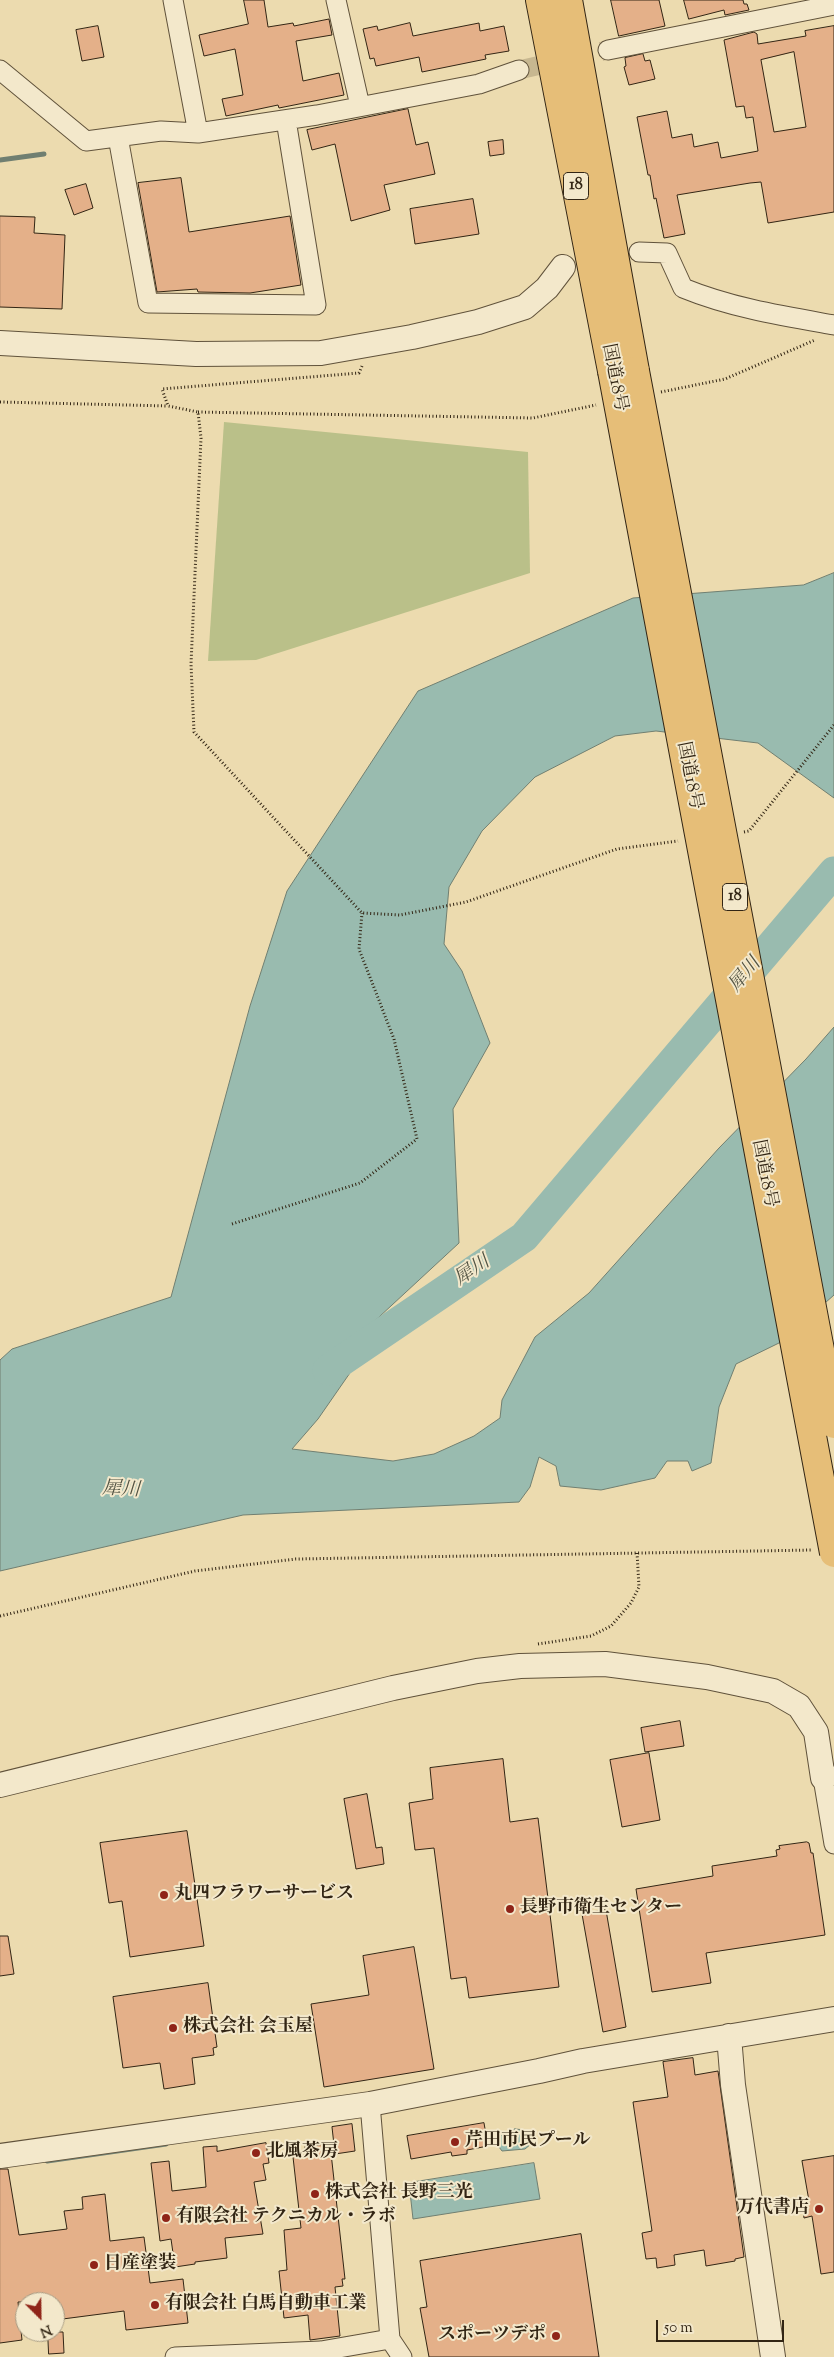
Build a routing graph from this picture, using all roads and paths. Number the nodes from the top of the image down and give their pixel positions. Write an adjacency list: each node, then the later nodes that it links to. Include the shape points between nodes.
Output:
1 (173, 0): 11 (street)
2 (336, 0): 9 (street)
3 (540, 0): 19 (highway, 国道18号 / 18)
4 (568, 0): 19 (highway, 国道18号 / 18)
5 (834, 6): 6 (street)
6 (608, 50)
7 (0, 70): 12 (street, via 86,141)
8 (519, 70): 9 (street, via 479,84)
9 (360, 106): 10 (street)
10 (286, 120): 11 (street); 12 (street, via 316,304 148,303)
11 (198, 133): 12 (street, via 161,132)
12 (118, 137)
13 (639, 252): 15 (street, via 666,253 683,288 703,296 764,313)
14 (563, 266): 18 (street, via 547,288 525,306 478,322)
15 (834, 325)
16 (816, 339): 20 (path, via 725,379)
17 (0, 343): 18 (street, via 196,354 321,353)
18 (372, 344): 23 (path, via 360,373 162,389)
19 (624, 371): 30 (highway, 国道18号 / 18, bridge); 31 (highway, 国道18号 / 18, bridge)
20 (658, 393)
21 (0, 402): 23 (path)
22 (600, 404): 24 (path, via 533,418)
23 (168, 406): 24 (path)
24 (198, 412): 28 (path, via 201,438 191,664 194,732)
25 (834, 725): 26 (path, via 750,831)
26 (740, 832)
27 (683, 840): 28 (path, via 617,849 466,902 400,915)
28 (362, 913): 29 (path, via 359,949 394,1039 417,1139 360,1183)
29 (232, 1224)
30 (834, 1424)
31 (824, 1551): 32 (path)
32 (637, 1552): 33 (path, via 296,1559 194,1571); 34 (path, via 639,1587 611,1626 592,1636)
33 (0, 1616)
34 (534, 1644)
35 (828, 1777): 36 (street, via 816,1732 799,1706 773,1691 707,1677 605,1664 520,1666 477,1671 403,1686); 37 (street)
36 (0, 1785)
37 (834, 1844)
38 (834, 2019): 39 (street)
39 (728, 2036): 40 (street); 45 (street)
40 (370, 2104): 41 (street); 42 (street)
41 (0, 2156)
42 (390, 2340): 43 (street, via 321,2351); 44 (street)
43 (175, 2357)
44 (402, 2357)
45 (773, 2357)

